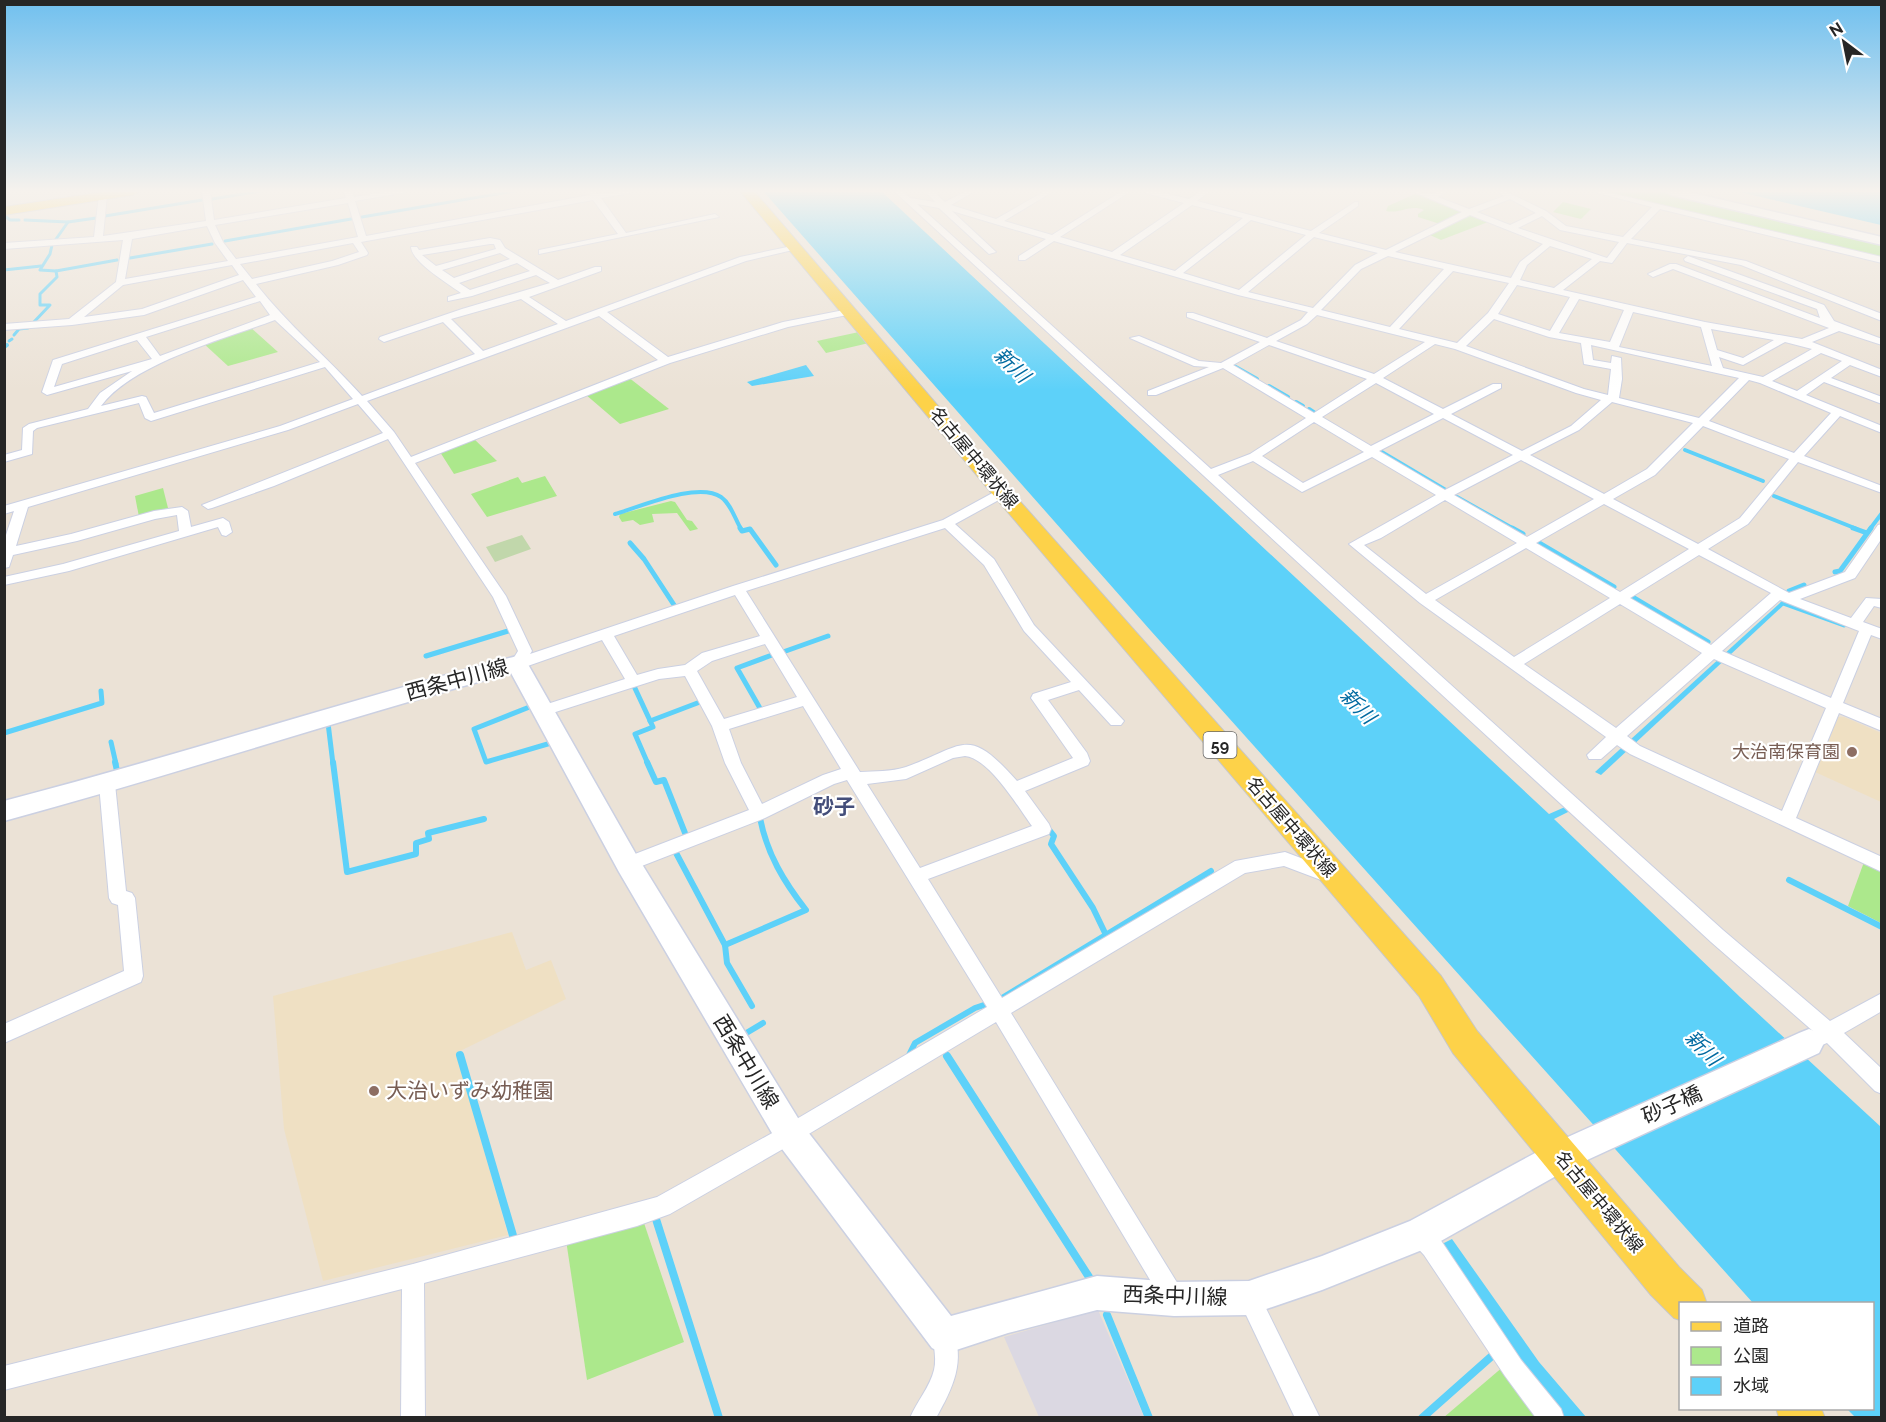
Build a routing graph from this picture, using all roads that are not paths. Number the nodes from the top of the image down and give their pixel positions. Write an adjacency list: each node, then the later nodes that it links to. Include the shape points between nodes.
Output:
1 (124, 257): 32 (street)
2 (232, 257): 22 (street)
3 (262, 257): 22 (street)
4 (351, 257): 29 (street)
5 (420, 257): 24 (street)
6 (475, 257): 24 (street)
7 (513, 257): 21 (street)
8 (750, 257): 43 (street)
9 (803, 257): 44 (main road, 名古屋中環状線 / 59)
10 (971, 257): 103 (street)
11 (1122, 257): 27 (street)
12 (1198, 257): 27 (street)
13 (1284, 257): 35 (street)
14 (1378, 257): 42 (street, via 1358,267)
15 (1405, 257): 23 (street)
16 (1532, 257): 31 (street, via 1523,264)
17 (1611, 257): 20 (street, via 1608,261)
18 (1682, 257): 54 (street, via 1821,307 1827,322)
19 (1712, 257): 49 (street, via 1743,263)
20 (1599, 258): 34 (street)
21 (517, 260): 26 (street); 30 (street)
22 (236, 262): 29 (street); 32 (street)
23 (1450, 268): 31 (street); 55 (street)
24 (434, 269): 30 (street)
25 (598, 269): 33 (street)
26 (537, 272): 33 (street); 36 (street)
27 (1176, 274): 35 (street)
28 (1653, 274): 54 (street, via 1673,266)
29 (247, 279): 39 (street); 50 (street, via 144,312)
30 (452, 282): 36 (street)
31 (1514, 282): 34 (street); 46 (street)
32 (120, 283): 50 (street)
33 (555, 283): 37 (street)
34 (1556, 291): 38 (street)
35 (1241, 293): 42 (street)
36 (469, 294): 40 (street)
37 (522, 296): 48 (street); 51 (street)
38 (1576, 296): 41 (street); 56 (street)
39 (261, 298): 47 (street); 58 (street)
40 (451, 299)
41 (1630, 308): 52 (street); 68 (street)
42 (1314, 311): 55 (street); 62 (street, via 1304,322)
43 (600, 312): 51 (street); 73 (street)
44 (849, 312): 73 (street, via 777,327); 105 (main road, 名古屋中環状線 / 59)
45 (1190, 315): 62 (street)
46 (1492, 315): 56 (street); 67 (street)
47 (276, 316): 72 (street); 75 (street)
48 (445, 318): 60 (street); 71 (street)
49 (1881, 318)
50 (72, 322): 53 (street)
51 (566, 325): 71 (street)
52 (1705, 325): 61 (street); 70 (street)
53 (9, 327): 57 (street)
54 (1838, 328): 65 (street); 66 (street)
55 (1393, 330): 63 (street)
56 (1553, 335): 64 (street)
57 (4, 338)
58 (141, 338): 72 (street); 72 (street, via 57,362 47,392)
59 (1135, 338): 76 (street, via 1198,364)
60 (384, 339)
61 (1783, 339): 65 (street); 70 (street, via 1743,362)
62 (1265, 341): 76 (street); 81 (street)
63 (1433, 341): 67 (street); 81 (street)
64 (1586, 341): 68 (street); 77 (street, via 1588,362)
65 (1803, 342): 69 (street)
66 (1881, 342)
67 (1459, 347): 87 (street)
68 (1615, 347): 77 (street); 78 (street)
69 (1820, 349): 74 (street); 83 (street)
70 (1714, 353): 78 (street)
71 (482, 356): 89 (street)
72 (158, 360): 90 (street, via 110,390)
73 (666, 361): 102 (street)
74 (1849, 361): 79 (street); 82 (street)
75 (327, 363): 89 (street); 90 (street, via 280,381 151,418 142,399)
76 (1222, 366): 85 (street); 93 (street)
77 (1617, 367): 87 (street)
78 (1718, 370): 80 (street)
79 (1881, 374)
80 (1747, 376): 83 (street); 94 (street)
81 (1375, 378): 92 (street); 93 (street)
82 (1823, 378): 86 (street); 88 (street)
83 (1764, 381): 86 (street)
84 (1497, 386): 92 (street)
85 (1152, 393)
86 (1797, 395): 91 (street)
87 (1611, 399): 94 (street); 99 (street, via 1575,428)
88 (1881, 400)
89 (360, 401): 96 (street); 109 (street, via 272,432)
90 (92, 412): 101 (street, via 33,426 27,430 28,452)
91 (1838, 412): 95 (street); 100 (street)
92 (1444, 413): 97 (street); 99 (street)
93 (1314, 419): 97 (street); 98 (street)
94 (1702, 422): 100 (street); 107 (street, via 1651,472)
95 (1881, 430)
96 (390, 434): 102 (street); 108 (street)
97 (1371, 451): 98 (street, via 1302,488); 106 (street)
98 (1254, 456): 103 (street)
99 (1523, 456): 106 (street); 107 (street)
100 (1796, 458): 104 (street); 116 (street, via 1744,521)
101 (4, 459)
102 (408, 462): 128 (street, via 499,596 525,651)
103 (1209, 474): 154 (street, via 1700,920)
104 (1881, 490)
105 (1002, 493): 111 (street); 150 (main road, 名古屋中環状線 / 59)
106 (1444, 495): 115 (street); 122 (street, via 1377,536 1355,544)
107 (1604, 498): 115 (street); 116 (street)
108 (208, 505)
109 (22, 506): 110 (street); 117 (street)
110 (4, 510)
111 (947, 523): 119 (street); 132 (street, via 989,562 1029,627)
112 (1881, 528): 120 (street, via 1850,575)
113 (226, 532): 114 (street, via 223,522)
114 (186, 533): 117 (street, via 182,511 154,515); 118 (street)
115 (1526, 542): 121 (street); 122 (street)
116 (1699, 549): 120 (street); 121 (street)
117 (6, 556)
118 (4, 581)
119 (738, 589): 125 (street); 126 (street)
120 (1783, 595): 124 (street); 127 (street, via 1776,596)
121 (1620, 597): 127 (street); 129 (street)
122 (1425, 600): 129 (street)
123 (1881, 604): 124 (street, via 1871,601)
124 (1868, 628): 134 (street)
125 (606, 635): 128 (street); 131 (street)
126 (768, 638): 130 (street, via 707,657); 133 (street)
127 (1715, 653): 134 (street); 139 (street)
128 (517, 664): 135 (main road, 西条中川線); 142 (main road, 西条中川線, via 392,697)
129 (1513, 664): 139 (street)
130 (689, 670): 131 (street); 137 (street)
131 (633, 681): 135 (street)
132 (1082, 684): 136 (street); 143 (street, via 1038,698 1082,761)
133 (806, 700): 137 (street); 141 (street)
134 (1834, 705): 138 (street); 146 (street)
135 (543, 711): 147 (main road, 西条中川線)
136 (1116, 720)
137 (720, 726): 145 (street, via 733,763)
138 (1881, 726)
139 (1625, 743): 140 (street); 146 (street)
140 (1595, 755)
141 (852, 776): 143 (street, via 905,773 950,754 974,751); 145 (street, via 829,779); 149 (street)
142 (107, 784): 144 (main road, 西条中川線); 153 (street, via 118,898 126,898 134,976)
143 (1014, 789): 149 (street, via 1043,829)
144 (4, 811)
145 (759, 813): 147 (street)
146 (1787, 820): 148 (street)
147 (628, 864): 156 (main road, 西条中川線)
148 (1881, 865)
149 (917, 876): 152 (street)
150 (1334, 878): 152 (street, via 1285,859 1241,866); 157 (main road, 名古屋中環状線 / 59, via 1430,986 1465,1042)
151 (1881, 1001): 154 (street)
152 (998, 1011): 156 (street); 161 (street)
153 (4, 1034)
154 (1819, 1038): 155 (street, via 1853,1053); 157 (main road, 砂子橋)
155 (1881, 1084)
156 (790, 1134): 159 (street, via 662,1206); 163 (main road, 西条中川線)
157 (1561, 1156): 158 (main road, 西条中川線); 162 (main road, 名古屋中環状線 / 59)
158 (1433, 1227): 160 (main road, 西条中川線); 168 (street, via 1432,1247 1513,1368)
159 (413, 1275): 164 (street); 165 (street)
160 (1249, 1298): 161 (main road, 西条中川線); 167 (street)
161 (1174, 1299): 163 (main road, 西条中川線, via 1097,1293)
162 (1686, 1302)
163 (945, 1336): 166 (street, via 950,1353 945,1377)
164 (4, 1378)
165 (413, 1418)
166 (922, 1418)
167 (1308, 1418)
168 (1552, 1418)

